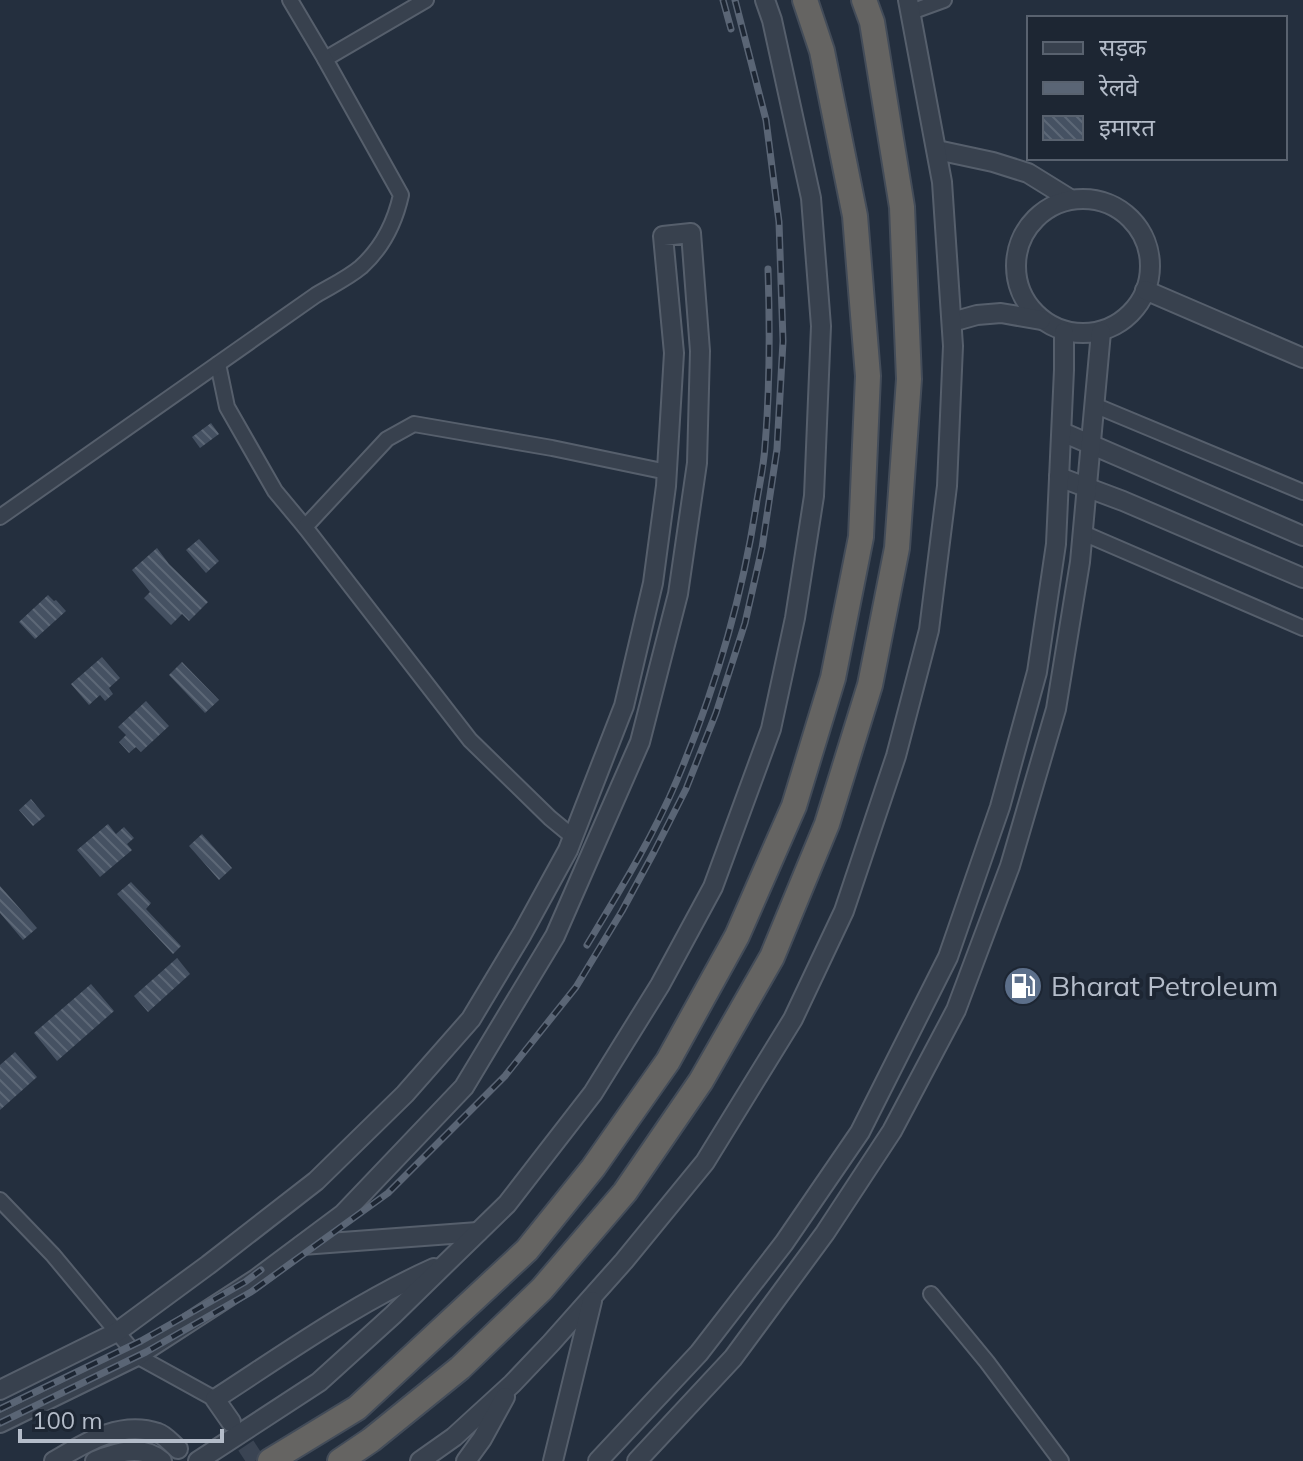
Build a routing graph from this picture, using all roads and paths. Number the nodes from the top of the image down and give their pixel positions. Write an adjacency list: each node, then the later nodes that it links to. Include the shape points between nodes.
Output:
1 (290, 0): 8 (street)
2 (426, 0): 8 (street)
3 (765, 0): 35 (street, via 811,198 821,326 814,496 771,729 713,887 660,985 593,1093 507,1204)
4 (805, 0): 52 (highway, via 822,51 855,216 868,376 861,537 833,678 794,806 737,936 668,1061 537,1238 357,1408)
5 (864, 0): 53 (highway, via 902,207 909,379 897,548 870,685 827,824 772,957 701,1081 625,1192 542,1289 460,1368)
6 (944, 0): 7 (street)
7 (910, 6): 9 (street)
8 (325, 59): 17 (street, via 401,195 396,217 360,267)
9 (937, 150): 10 (street, via 1028,173); 13 (street)
10 (1070, 199): 11 (street, via 1096,200 1120,209 1138,227 1149,251); 12 (street, via 1046,209 1027,227 1017,250 1016,276 1024,301)
11 (1145, 290): 15 (street, via 1124,320); 16 (street)
12 (1041, 320): 13 (street, via 1001,313); 14 (street)
13 (952, 322): 39 (street, via 947,486 929,630 896,756 844,911 793,1019 705,1162)
14 (1064, 332): 15 (street); 19 (street)
15 (1101, 332): 18 (street)
16 (1303, 358)
17 (218, 364): 25 (street); 26 (street, via 227,407 275,491)
18 (1094, 405): 20 (street); 24 (street)
19 (1062, 432): 20 (street); 22 (street)
20 (1091, 444): 23 (street); 28 (street)
21 (667, 472): 26 (street, via 414,424 387,439); 31 (street, via 653,583 624,706); 36 (street, via 674,353 663,236 691,233 700,351 697,463 678,594 640,742 555,936 464,1087 343,1214)
22 (1059, 477): 23 (street); 32 (street, via 1056,544 1037,672 1000,807 948,957)
23 (1087, 487): 27 (street); 29 (street)
24 (1303, 492)
25 (0, 517)
26 (305, 527): 31 (street, via 470,740)
27 (1083, 533): 30 (street); 33 (street, via 1056,709 1010,866 956,1010)
28 (1303, 536)
29 (1303, 578)
30 (1303, 628)
31 (573, 837): 40 (street, via 471,1019 405,1094 316,1181)
32 (909, 1034): 33 (street); 57 (street, via 860,1132 784,1243 699,1353)
33 (936, 1048): 58 (street, via 892,1131 825,1233 733,1358)
34 (0, 1200): 40 (street)
35 (478, 1232): 36 (street); 37 (street)
36 (300, 1246): 41 (street)
37 (447, 1262): 44 (street, via 396,1285); 51 (street, via 319,1382)
38 (931, 1294): 59 (street)
39 (594, 1296): 42 (street); 56 (street)
40 (117, 1332): 41 (street); 43 (street)
41 (137, 1356): 44 (street); 46 (street)
42 (512, 1384): 54 (street); 55 (street)
43 (0, 1390)
44 (215, 1399): 45 (street)
45 (231, 1422)
46 (0, 1423)
47 (178, 1449): 48 (street, via 160,1433 113,1431)
48 (54, 1461)
49 (95, 1461): 50 (street, via 135,1451)
50 (162, 1461)
51 (198, 1461)
52 (270, 1461)
53 (340, 1461)
54 (420, 1461)
55 (466, 1461)
56 (553, 1461)
57 (598, 1461)
58 (637, 1461)
59 (1061, 1461)

